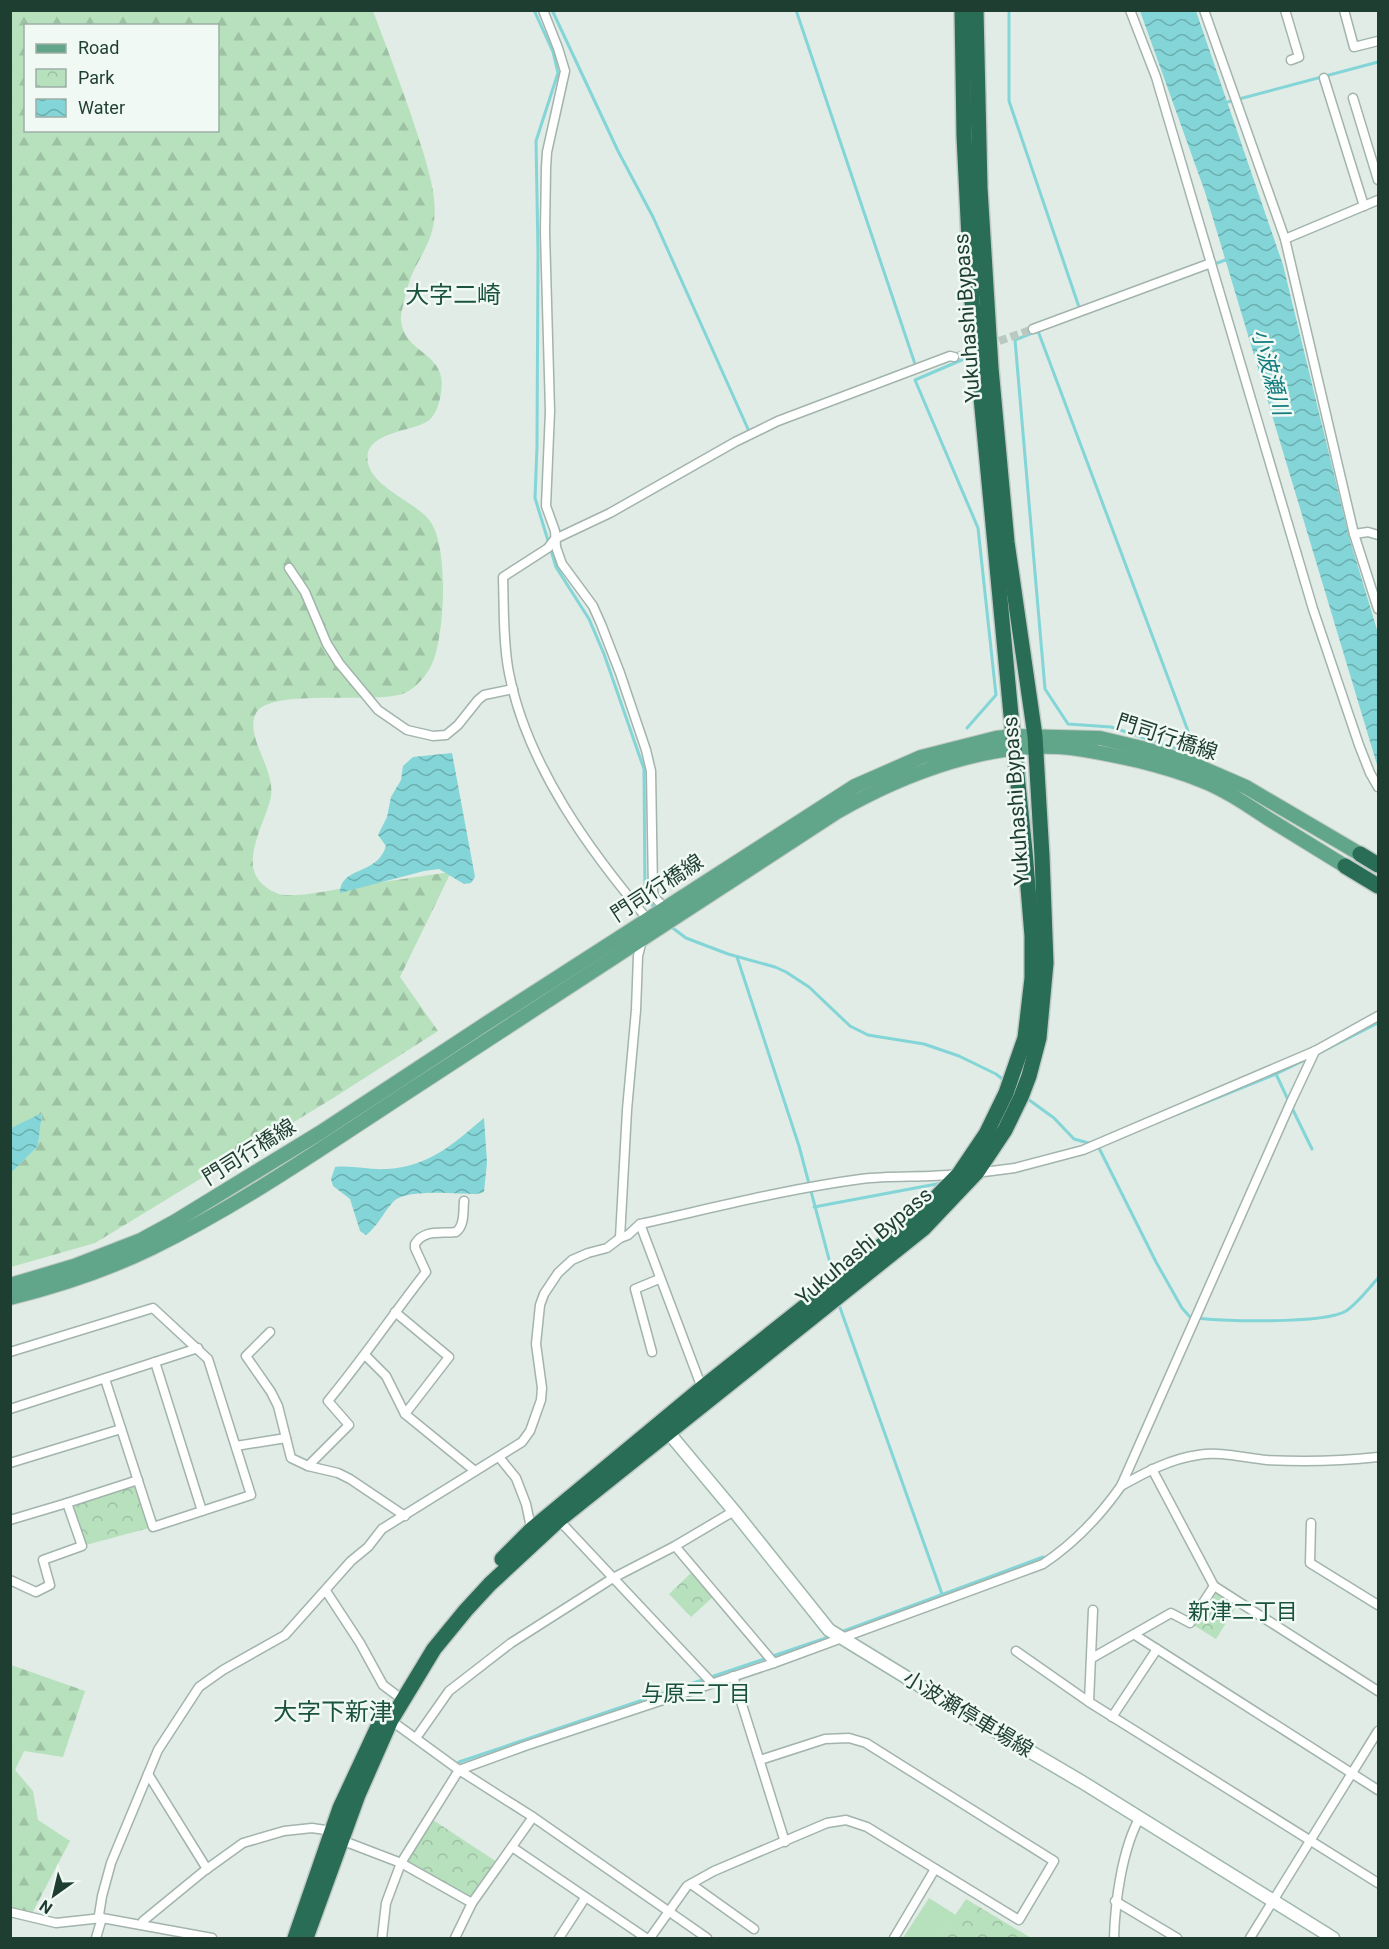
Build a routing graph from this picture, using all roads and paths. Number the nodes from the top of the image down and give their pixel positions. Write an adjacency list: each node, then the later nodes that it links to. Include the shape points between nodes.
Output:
1 (543, 10): 21 (street, via 565,71 546,168 550,411 546,506)
2 (962, 10): 25 (highway, Yukuhashi Bypass, via 972,302)
3 (976, 10): 26 (highway, Yukuhashi Bypass, via 980,188 991,368 1007,542)
4 (1130, 10): 16 (street, via 1156,77)
5 (1204, 10): 15 (street)
6 (1285, 10): 9 (street)
7 (1344, 10): 8 (street, via 1354,47)
8 (1378, 41)
9 (1300, 58)
10 (1324, 78): 14 (street)
11 (1353, 98): 12 (street)
12 (1378, 180)
13 (1378, 200): 14 (street)
14 (1364, 206): 15 (street)
15 (1285, 239): 19 (street)
16 (1211, 263): 17 (street); 27 (street, via 1313,609 1359,745)
17 (1034, 329)
18 (954, 357): 21 (street, via 778,421)
19 (1354, 534): 20 (street); 23 (street)
20 (1378, 535)
21 (555, 539): 24 (street, via 548,548 503,577); 32 (street, via 562,564 602,624 646,750 651,771 653,891)
22 (289, 568): 24 (street, via 339,663 378,710 407,730 446,735 484,695)
23 (1378, 609)
24 (513, 689): 33 (street, via 527,733 555,790 617,885)
25 (1014, 742): 26 (main road, 門司行橋線); 32 (main road, 門司行橋線, via 875,790); 38 (highway, Yukuhashi Bypass, via 1032,936 1025,1038 1006,1094 986,1134)
26 (1035, 742): 28 (main road, 門司行橋線, via 1100,738 1191,763 1246,787); 30 (main road, 門司行橋線, via 1116,756 1201,780 1237,798); 37 (highway, Yukuhashi Bypass, via 1046,963 1041,1019 1021,1097)
27 (1378, 788)
28 (1360, 854): 29 (highway)
29 (1378, 865)
30 (1345, 866): 31 (highway)
31 (1378, 886)
32 (671, 913): 33 (main road, 門司行橋線)
33 (651, 924): 34 (main road, 門司行橋線); 43 (main road, 門司行橋線, via 174,1222 141,1240 74,1266)
34 (642, 939): 41 (street); 44 (main road, 門司行橋線, via 226,1209 123,1261)
35 (1378, 1016): 36 (street)
36 (1315, 1052): 37 (street, via 1083,1150 1015,1168); 67 (street)
37 (977, 1173): 38 (street); 56 (highway, Yukuhashi Bypass, via 923,1229)
38 (959, 1174): 40 (street, via 881,1177 817,1186); 53 (highway, Yukuhashi Bypass, via 916,1218)
39 (464, 1201): 45 (street, via 459,1230 436,1232 417,1240 415,1248 426,1272)
40 (640, 1224): 41 (street); 42 (street)
41 (620, 1238): 60 (street, via 607,1248 572,1260 544,1294 536,1344 541,1400 522,1442)
42 (659, 1279): 49 (street, via 635,1289); 53 (street)
43 (10, 1285)
44 (10, 1298)
45 (395, 1312): 50 (street); 55 (street, via 449,1357)
46 (270, 1332): 58 (street, via 246,1356 278,1406)
47 (198, 1348): 48 (street, via 153,1308); 51 (street); 59 (street, via 208,1359)
48 (10, 1352)
49 (652, 1352)
50 (366, 1355): 55 (street, via 386,1376); 63 (street, via 328,1401 349,1425)
51 (155, 1362): 52 (street); 69 (street)
52 (105, 1378): 54 (street); 57 (street)
53 (702, 1388): 56 (highway, Yukuhashi Bypass)
54 (10, 1409)
55 (405, 1414): 65 (street)
56 (665, 1428): 70 (main road, 小波瀬停車場線); 72 (highway)
57 (122, 1429): 62 (street); 66 (street)
58 (286, 1438): 59 (street); 63 (street, via 291,1458)
59 (236, 1446): 69 (street, via 251,1496)
60 (499, 1457): 65 (street); 75 (street, via 516,1478 526,1504)
61 (1378, 1457): 64 (street, via 1304,1462 1217,1453)
62 (10, 1463)
63 (309, 1466): 71 (street, via 350,1479)
64 (1152, 1469): 67 (street); 79 (street)
65 (475, 1471): 71 (street)
66 (138, 1480): 68 (street); 69 (street, via 153,1527)
67 (1121, 1486): 84 (street, via 1061,1552 1043,1564)
68 (67, 1503): 73 (street); 78 (street, via 82,1546 43,1560 50,1585 36,1592)
69 (202, 1511)
70 (734, 1511): 76 (street); 84 (main road, 小波瀬停車場線, via 829,1630)
71 (405, 1516): 80 (street, via 382,1529)
72 (555, 1516): 75 (highway); 77 (street)
73 (10, 1520)
74 (1311, 1523): 81 (street, via 1310,1563)
75 (531, 1537): 92 (highway, via 469,1592); 95 (highway, via 434,1649)
76 (675, 1546): 77 (street); 88 (street)
77 (613, 1578): 90 (street); 97 (street, via 469,1673 448,1691)
78 (10, 1580)
79 (1214, 1586): 83 (street, via 1190,1623 1171,1613); 91 (street)
80 (326, 1591): 92 (street, via 383,1685); 100 (street, via 285,1635 199,1687 158,1750)
81 (1378, 1605)
82 (1093, 1610): 87 (street)
83 (1135, 1635): 85 (street); 87 (street)
84 (842, 1638): 88 (street); 104 (main road, 小波瀬停車場線)
85 (1156, 1649): 94 (street); 101 (street)
86 (1016, 1651): 93 (street)
87 (1092, 1658): 93 (street)
88 (774, 1663): 89 (street)
89 (734, 1676): 90 (street); 98 (street)
90 (712, 1683): 99 (street)
91 (1378, 1691)
92 (395, 1694): 95 (highway)
93 (1089, 1702): 94 (street)
94 (1112, 1717): 106 (street)
95 (387, 1718): 97 (street); 105 (highway, via 358,1795)
96 (1378, 1731): 101 (street)
97 (416, 1738): 99 (street)
98 (759, 1760): 107 (street); 111 (street, via 825,1738 866,1743 1054,1861 1019,1920)
99 (459, 1770): 103 (street); 109 (street)
100 (148, 1774): 110 (street); 120 (street, via 111,1863 102,1896)
101 (1353, 1774): 102 (street); 106 (street)
102 (1378, 1790)
103 (533, 1817): 108 (street); 118 (street)
104 (1140, 1818): 115 (street, via 1133,1830); 116 (main road, 小波瀬停車場線)
105 (337, 1836): 109 (street); 110 (street, via 312,1828 274,1834 243,1843); 125 (highway); 126 (highway)
106 (1311, 1841): 112 (street); 116 (street)
107 (785, 1842): 111 (street, via 827,1823 846,1820 867,1827); 113 (street)
108 (512, 1847): 114 (street); 117 (street)
109 (401, 1863): 117 (street); 127 (street, via 386,1903)
110 (207, 1869): 121 (street, via 143,1921)
111 (934, 1869): 132 (street)
112 (1378, 1883)
113 (691, 1884): 118 (street); 122 (street)
114 (585, 1898): 129 (street); 130 (street)
115 (1116, 1900): 133 (street); 134 (street)
116 (1274, 1902): 135 (street); 136 (main road, 小波瀬停車場線)
117 (472, 1903): 128 (street)
118 (669, 1911): 130 (street); 131 (street)
119 (10, 1912): 120 (street, via 56,1923)
120 (102, 1918): 121 (street); 123 (street)
121 (143, 1925): 124 (street)
122 (754, 1929)
123 (96, 1938)
124 (212, 1938)
125 (295, 1938)
126 (306, 1938)
127 (382, 1938)
128 (455, 1938)
129 (559, 1938)
130 (648, 1938)
131 (707, 1938)
132 (894, 1938)
133 (1114, 1938)
134 (1177, 1938)
135 (1250, 1938)
136 (1333, 1938)

